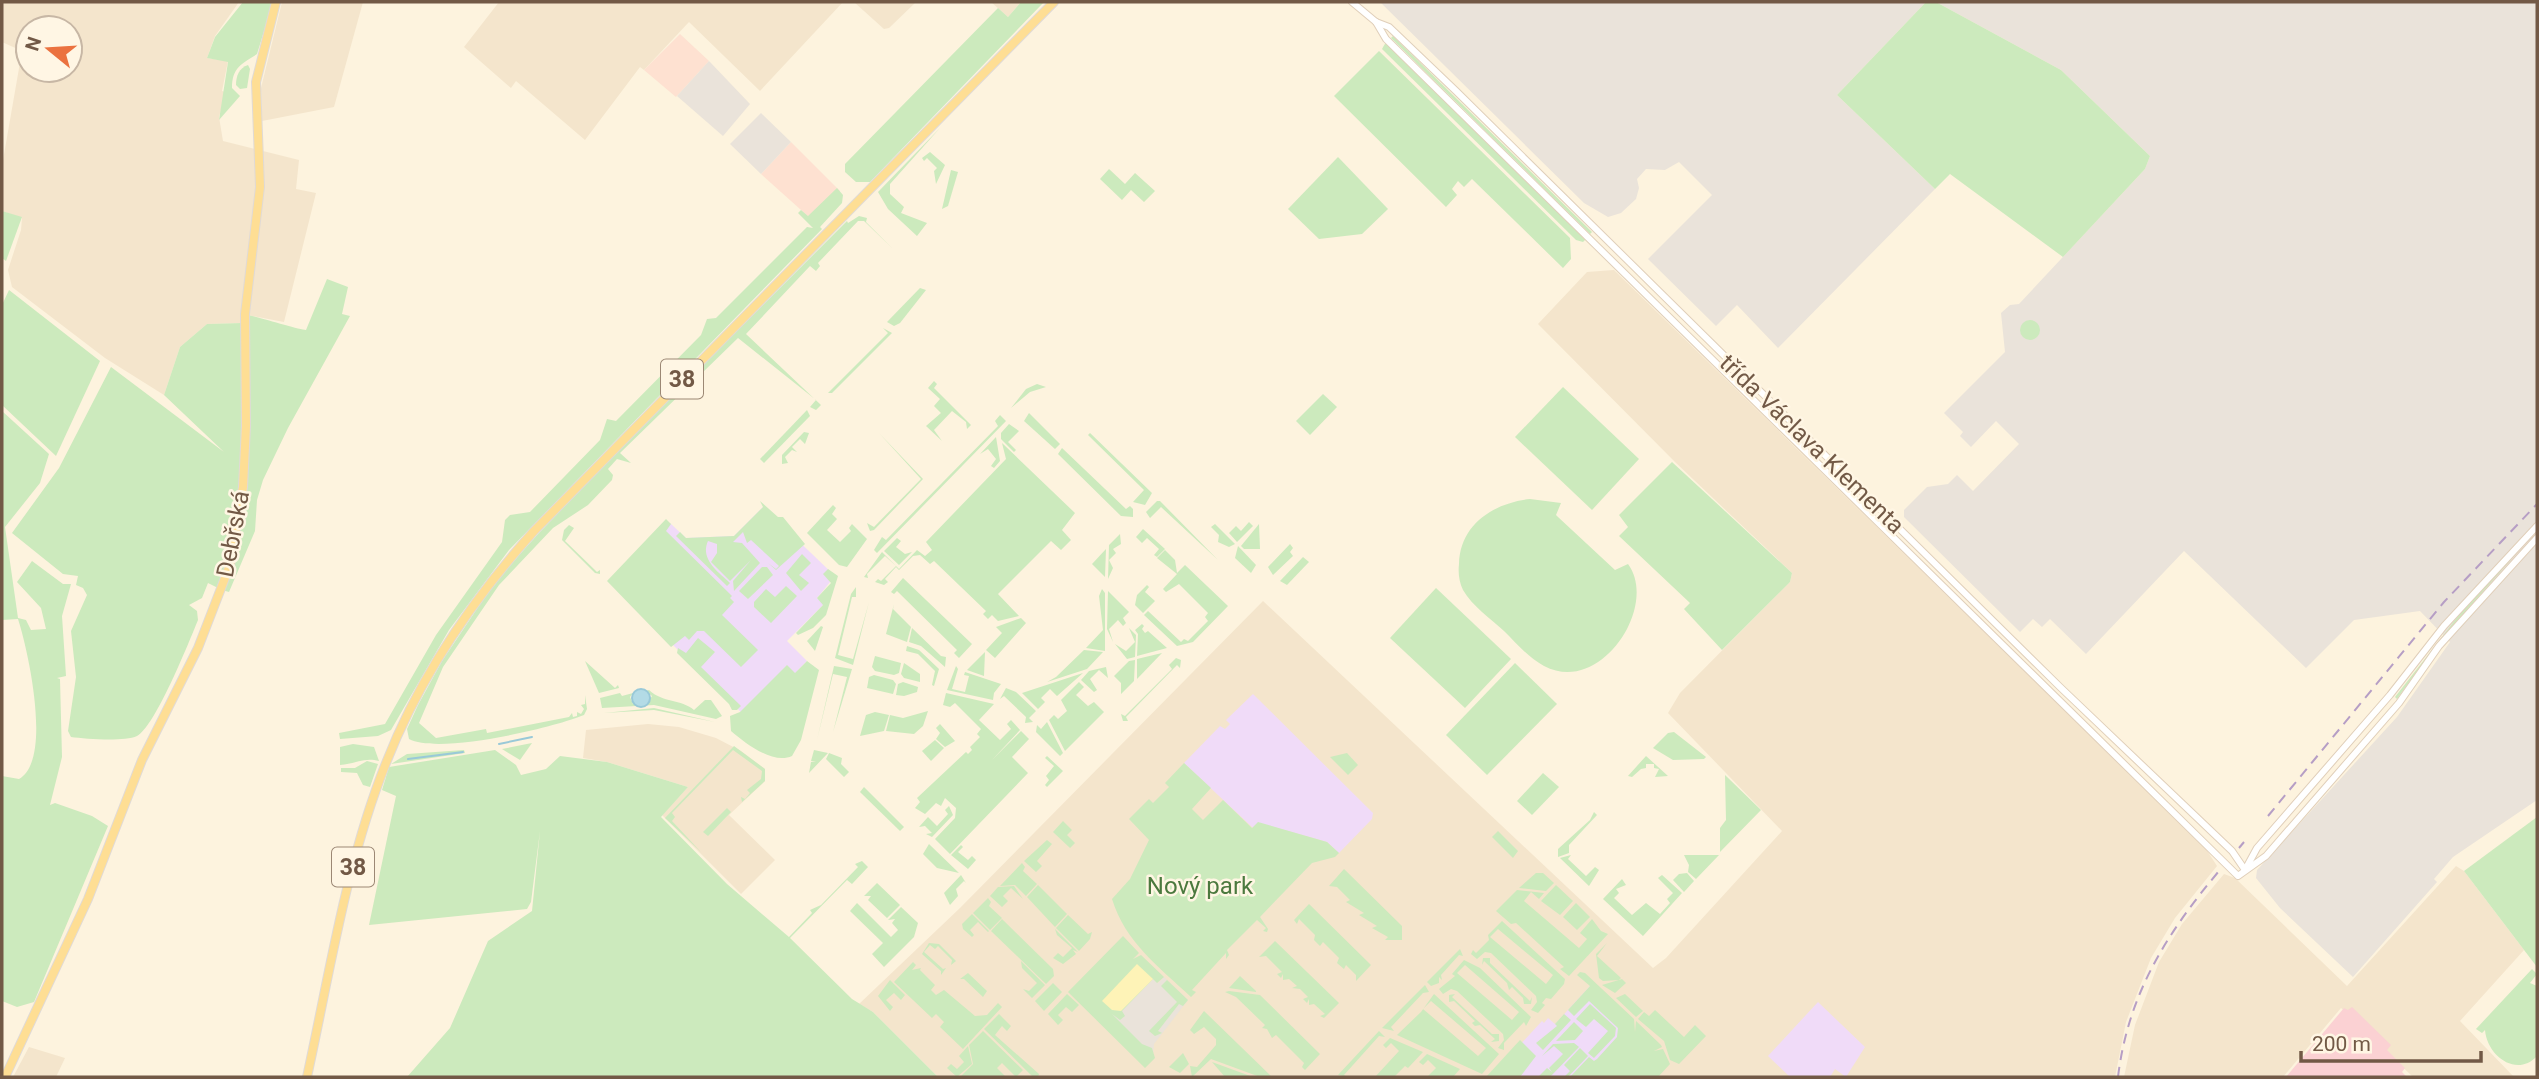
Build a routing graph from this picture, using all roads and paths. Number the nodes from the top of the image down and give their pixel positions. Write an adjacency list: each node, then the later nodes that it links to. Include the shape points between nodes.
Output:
1 (276, 2): 10 (main road, Debřská, via 256,82 260,187 245,314 243,487 232,557 198,648 142,760 88,899)
2 (1054, 2): 11 (main road, 38, via 543,521 461,621 410,707 373,797 347,890)
3 (1352, 2): 4 (street, třída Václava Klementa)
4 (1376, 22): 8 (street, třída Václava Klementa, via 1390,27 2052,680); 9 (street, třída Václava Klementa, via 1386,39 2238,876)
5 (2537, 526): 7 (street, via 2444,626)
6 (2537, 538): 9 (street, via 2439,646 2389,715 2266,856)
7 (2257, 848): 8 (street, via 2246,855); 9 (street)
8 (2232, 851): 9 (street, třída Václava Klementa)
9 (2245, 870)
10 (5, 1077)
11 (307, 1077)

